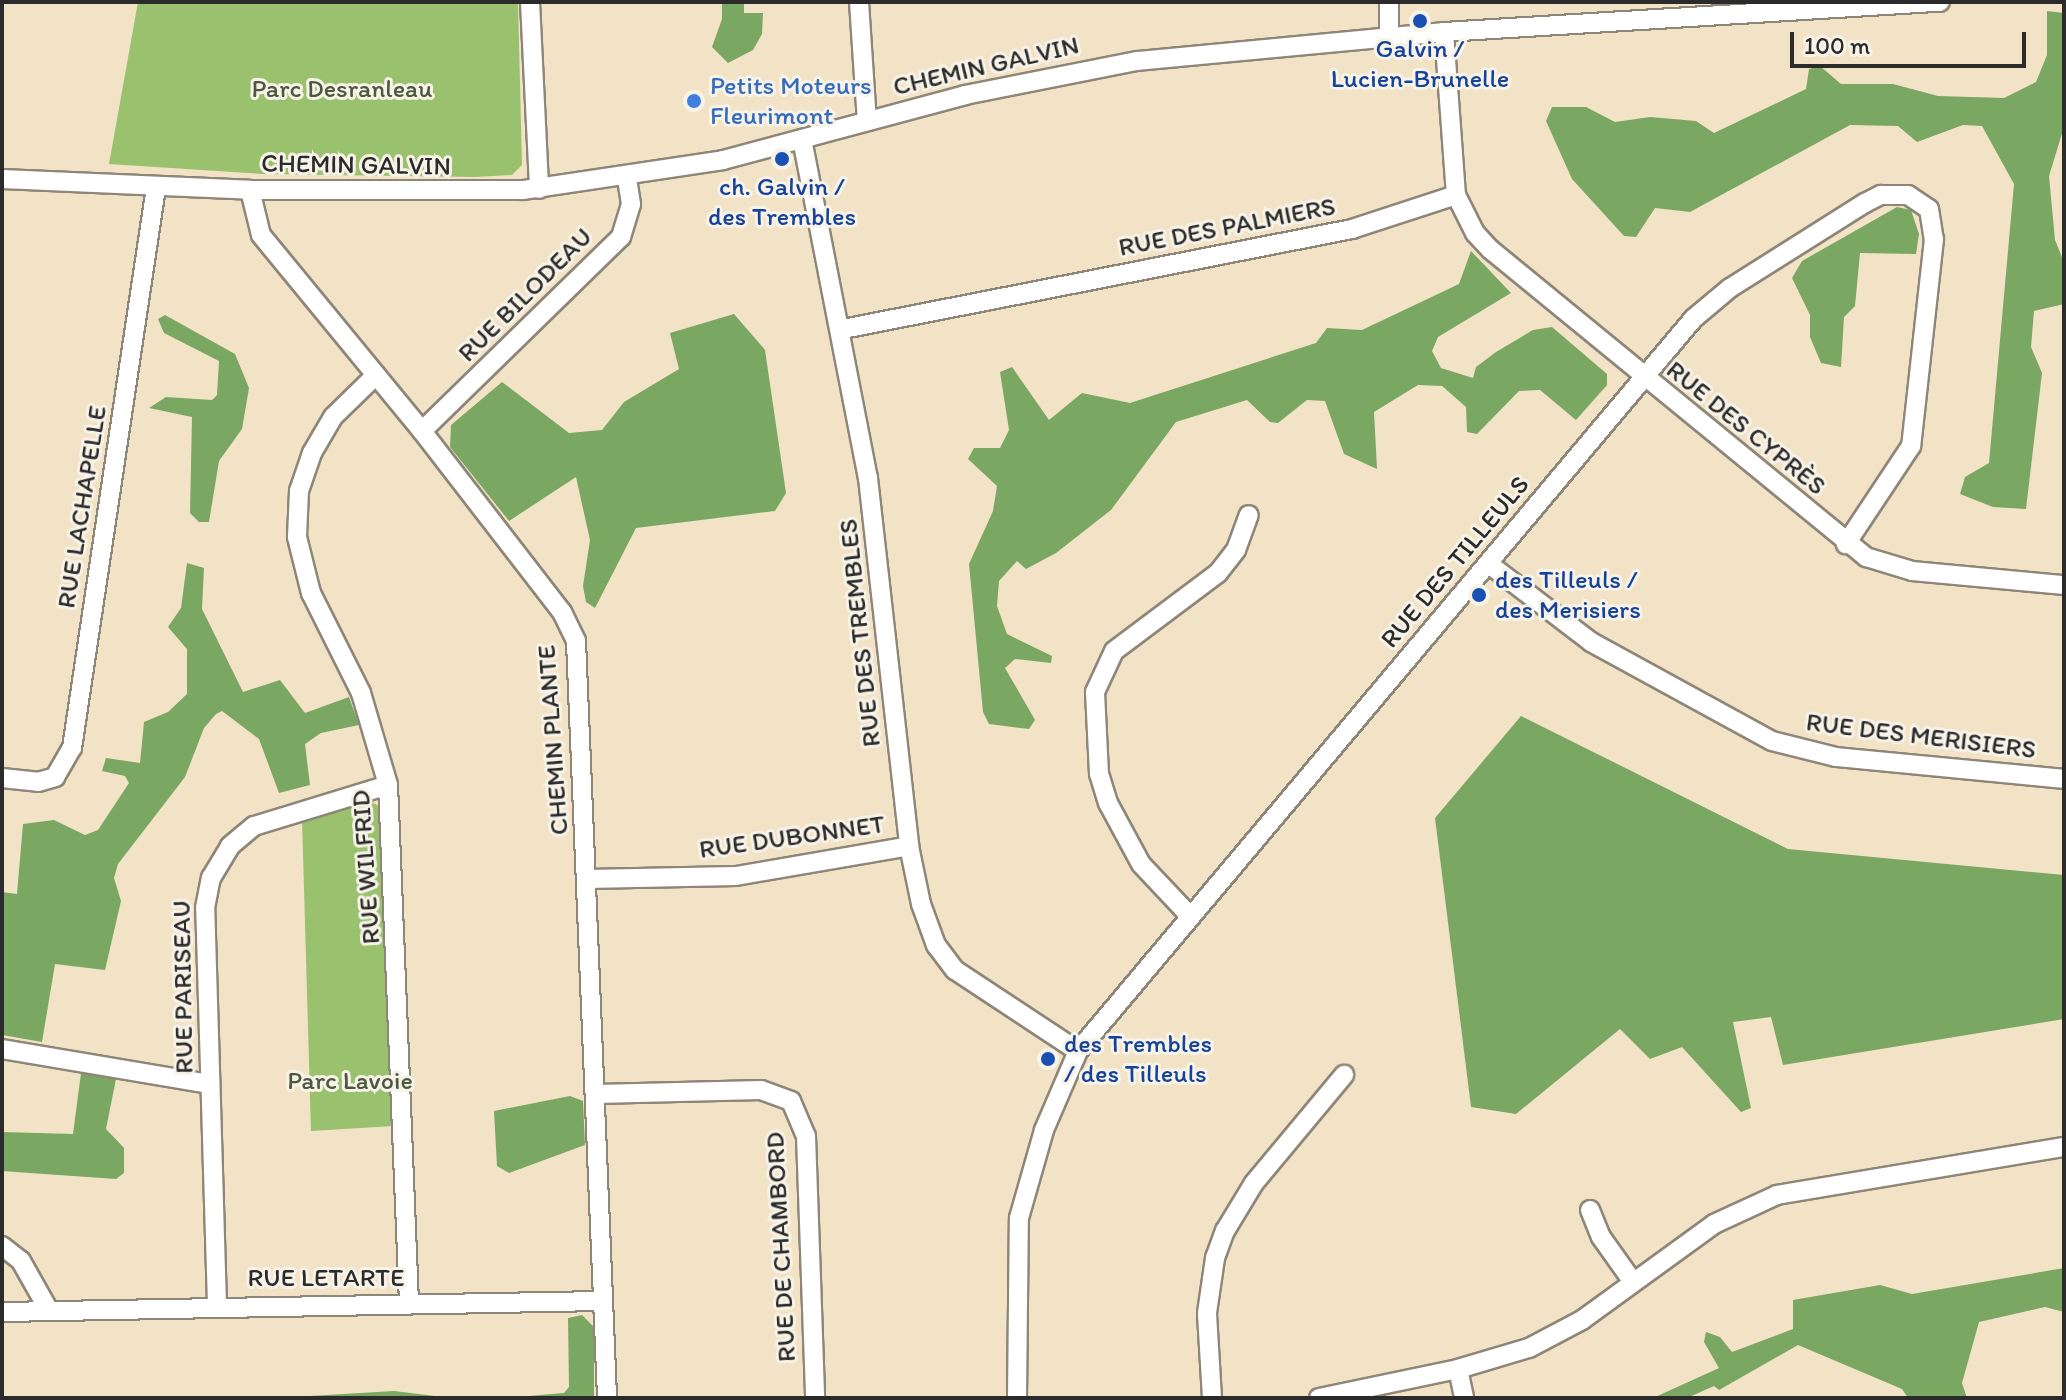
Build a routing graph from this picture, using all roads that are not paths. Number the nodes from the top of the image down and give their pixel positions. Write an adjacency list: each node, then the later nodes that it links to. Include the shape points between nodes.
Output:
1 (530, 2): 12 (street)
2 (859, 2): 7 (street)
3 (1389, 2): 6 (street)
4 (1940, 2): 5 (street, CHEMIN GALVIN)
5 (1444, 32): 6 (street, CHEMIN GALVIN); 14 (street)
6 (1389, 36): 7 (street, CHEMIN GALVIN, via 1093,68)
7 (867, 121): 8 (street, CHEMIN GALVIN)
8 (802, 139): 9 (street, CHEMIN GALVIN); 15 (street, RUE DES TREMBLES)
9 (627, 178): 12 (street, CHEMIN GALVIN); 18 (street, RUE BILODEAU, via 631,204 621,237)
10 (2, 179): 11 (street, CHEMIN GALVIN)
11 (156, 187): 13 (street, CHEMIN GALVIN); 23 (street, RUE LACHAPELLE, via 72,748 55,777 38,782)
12 (539, 189): 13 (street, CHEMIN GALVIN)
13 (250, 190): 16 (street, CHEMIN PLANTE, via 261,235)
14 (1456, 195): 15 (street, RUE DES PALMIERS, via 1352,229); 17 (street, RUE DES CYPRÈS, via 1475,233 1491,250)
15 (843, 329): 26 (street, RUE DES TREMBLES, via 878,546)
16 (376, 375): 18 (street, CHEMIN PLANTE); 25 (street, RUE WILFRID, via 333,417 312,453 299,491 297,537 304,575 361,693)
17 (1642, 377): 20 (street, RUE DES CYPRÈS); 20 (street, RUE DES TILLEULS, via 1693,319 1743,280 1881,195 1921,200 1929,209 1934,239 1911,446); 21 (street, RUE DES TILLEULS)
18 (422, 431): 27 (street, CHEMIN PLANTE, via 571,627 579,659)
19 (1249, 515): 28 (street, via 1236,550 1218,573 1114,651 1095,692 1099,774 1108,803 1141,864)
20 (1846, 544): 22 (street, RUE DES CYPRÈS, via 1884,565 1912,571)
21 (1489, 564): 24 (street, RUE DES MERISIERS, via 1591,642 1772,741 1836,757); 28 (street, RUE DES TILLEULS)
22 (2064, 585)
23 (2, 778)
24 (2064, 779)
25 (388, 785): 32 (street, RUE PARISEAU, via 269,819 230,846 211,878 205,908); 39 (street, RUE WILFRID)
26 (909, 846): 27 (street, RUE DUBONNET, via 736,876); 30 (street, RUE DES TREMBLES, via 936,945 955,970)
27 (587, 879): 33 (street, CHEMIN PLANTE)
28 (1190, 916): 30 (street, RUE DES TILLEULS)
29 (2, 1049): 32 (street)
30 (1078, 1051): 46 (street, RUE DES TILLEULS, via 1044,1130 1019,1218)
31 (1344, 1075): 47 (street, via 1254,1183 1225,1231 1207,1313)
32 (210, 1084): 40 (street, RUE PARISEAU)
33 (596, 1094): 38 (street, CHEMIN PLANTE); 45 (street, RUE DE CHAMBORD, via 761,1090 779,1093 798,1111 806,1136)
34 (2064, 1147): 37 (street, via 1777,1195 1714,1224)
35 (1590, 1210): 37 (street, via 1601,1237)
36 (2, 1246): 41 (street, via 21,1261)
37 (1633, 1282): 43 (street, via 1556,1336)
38 (603, 1301): 39 (street, RUE LETARTE); 44 (street, CHEMIN PLANTE)
39 (409, 1304): 40 (street, RUE LETARTE)
40 (217, 1305): 41 (street, RUE LETARTE)
41 (48, 1309): 42 (street, RUE LETARTE)
42 (2, 1312)
43 (1458, 1369): 48 (street); 49 (street)
44 (607, 1398)
45 (815, 1398)
46 (1017, 1398)
47 (1212, 1398)
48 (1319, 1398)
49 (1464, 1398)

